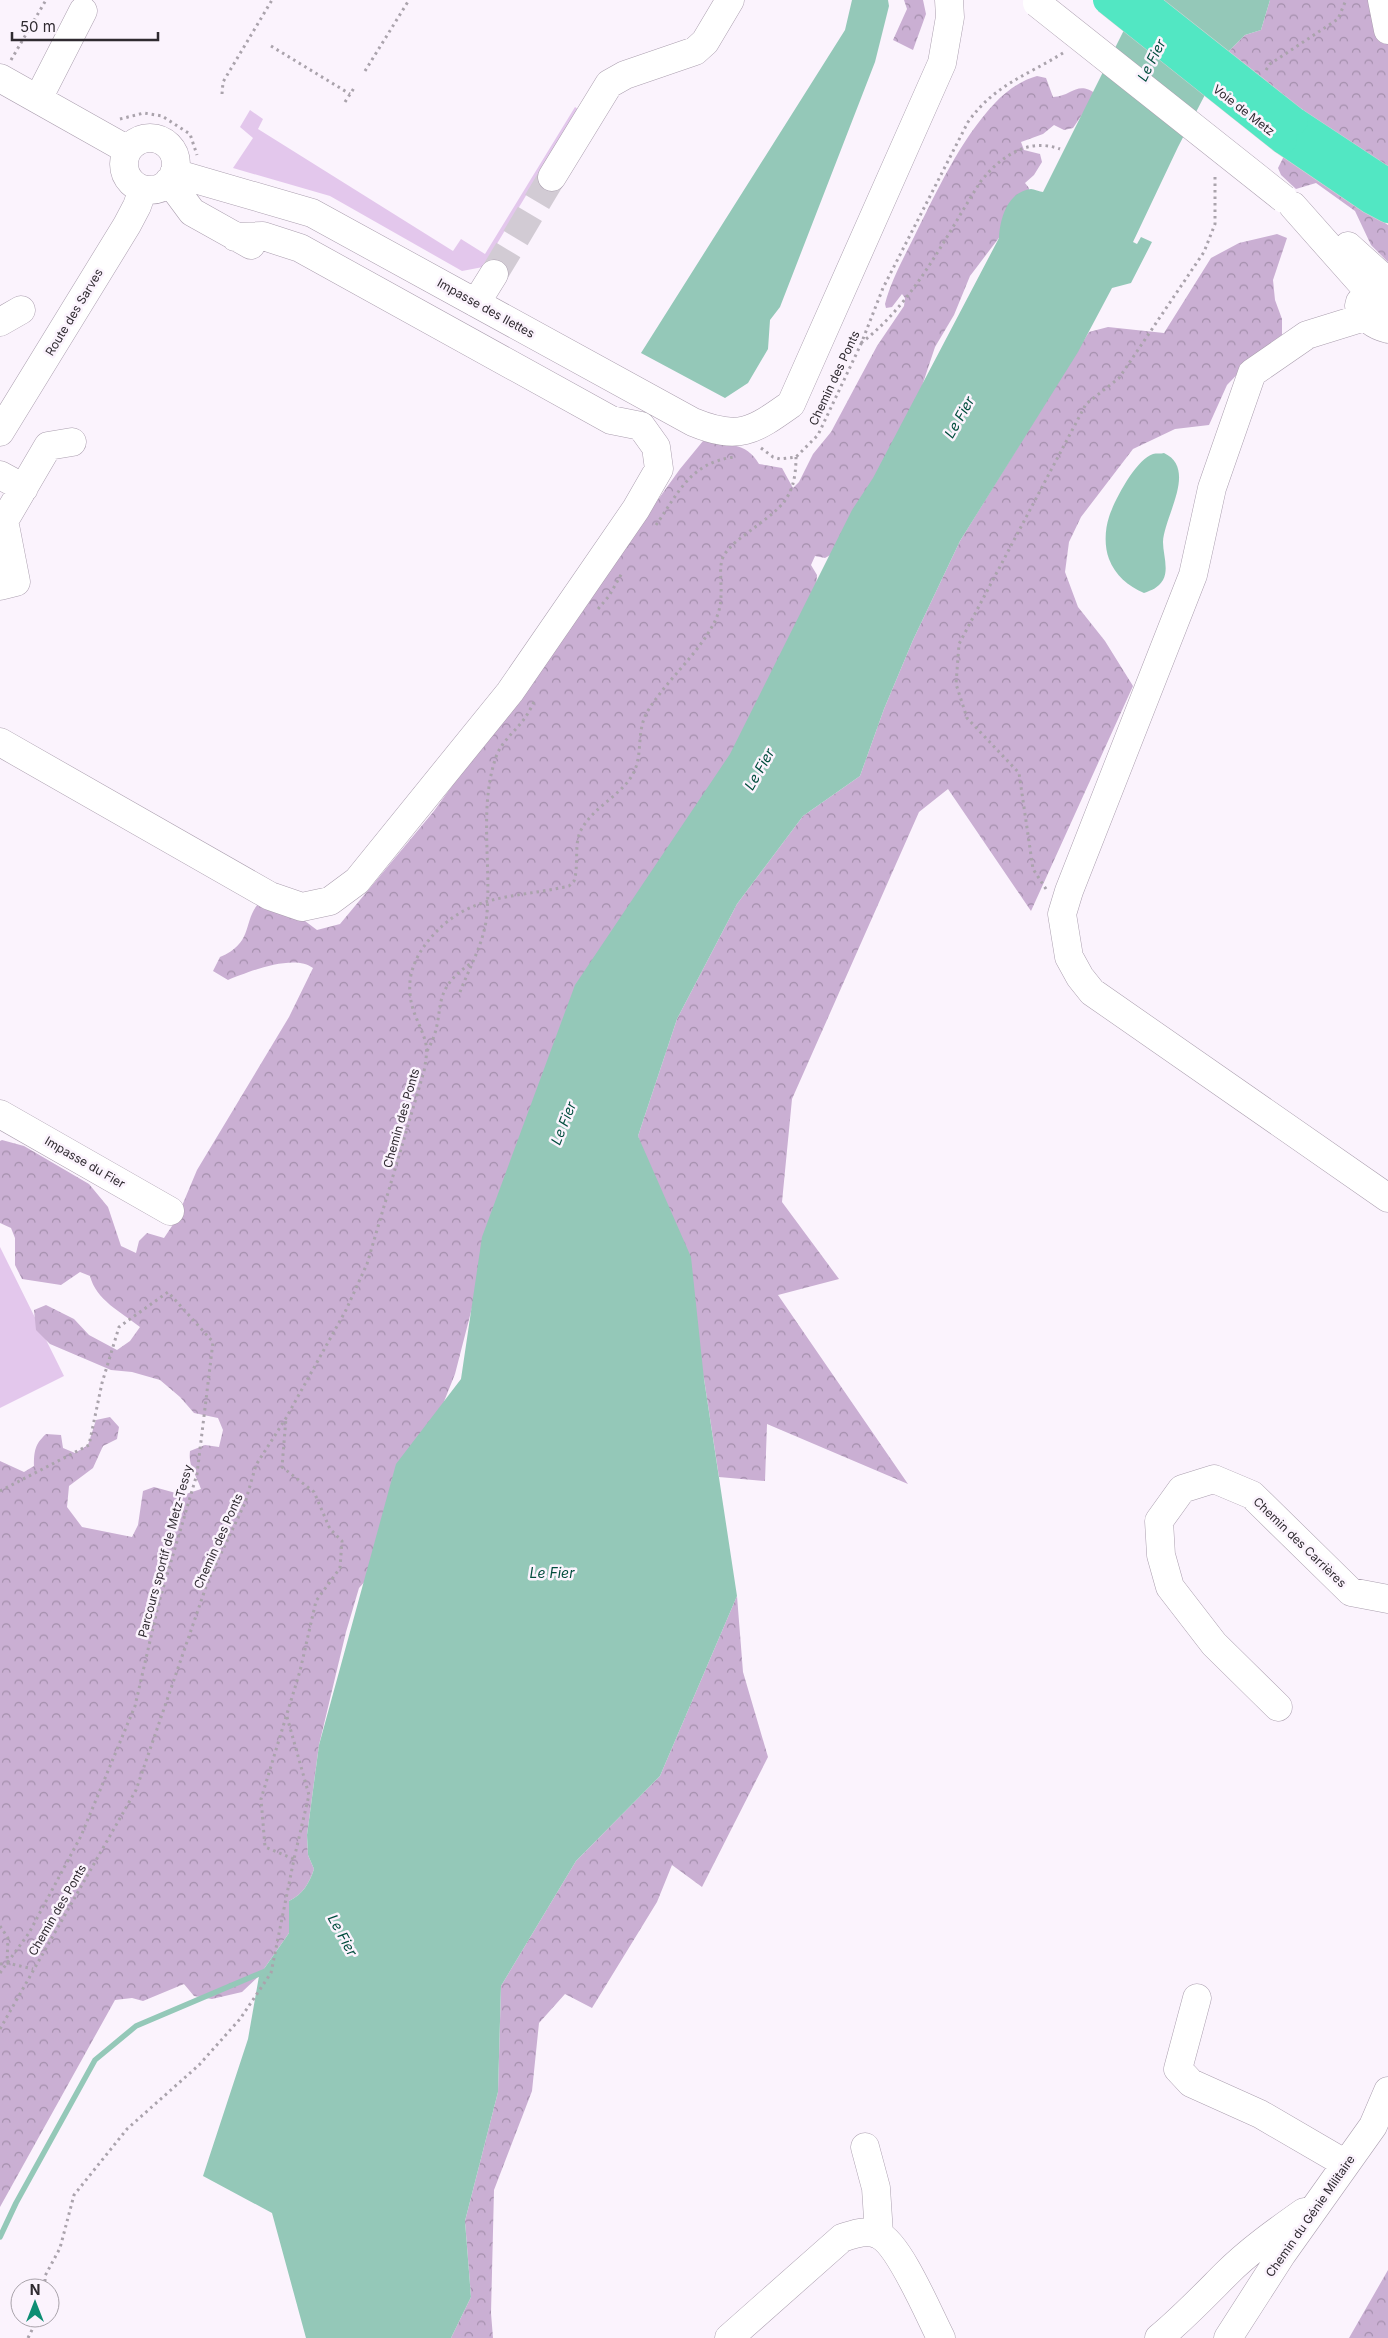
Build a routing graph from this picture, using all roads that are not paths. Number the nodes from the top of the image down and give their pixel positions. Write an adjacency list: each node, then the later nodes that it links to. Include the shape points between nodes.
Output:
1 (730, 0): 14 (street, via 705,42 695,52 625,75 609,84)
2 (949, 0): 21 (street, Impasse des Ilettes, via 949,25 942,62 791,404 746,430 709,428)
3 (1107, 0): 11 (highway, Voie de Metz, bridge)
4 (1141, 0): 11 (highway, Voie de Metz, bridge)
5 (1382, 0): 8 (street)
6 (1036, 1): 20 (street, bridge, via 1289,202)
7 (83, 11): 10 (street)
8 (1388, 30)
9 (0, 78): 10 (street)
10 (38, 99): 12 (street)
11 (1289, 130): 16 (highway, Voie de Metz)
12 (128, 150): 13 (street, via 146,138 163,141 174,154 176,166); 15 (street, via 124,161 126,173 132,183)
13 (172, 177): 15 (street, via 160,188); 17 (street, via 192,212); 21 (street, Impasse des Ilettes, via 207,183 312,212)
14 (552, 177)
15 (142, 188): 23 (street, Route des Sarves, via 127,224)
16 (1384, 201)
17 (235, 237): 18 (street); 29 (street, via 263,236 300,248 611,420 641,426 656,447 659,470 636,509 510,692 357,881 330,901 302,907 270,896)
18 (274, 258)
19 (494, 274): 21 (street)
20 (1378, 281): 22 (street, via 1359,306)
21 (476, 303)
22 (1380, 318): 31 (street, via 1307,335 1252,373 1212,488 1193,576 1062,914 1069,957 1092,992)
23 (3, 421)
24 (72, 442): 26 (street, via 48,446)
25 (0, 475): 26 (street)
26 (24, 488): 27 (street)
27 (2, 524): 28 (street)
28 (8, 584)
29 (0, 742)
30 (0, 1114): 32 (street, Impasse du Fier)
31 (1388, 1198)
32 (170, 1211)
33 (1388, 1599): 34 (street, Chemin des Carrières, via 1351,1592 1252,1495 1214,1479 1182,1489 1159,1521 1161,1555 1170,1587 1214,1644)
34 (1278, 1707)
35 (1197, 1998): 38 (street, via 1178,2069 1191,2082 1260,2114)
36 (1388, 2091): 38 (street, Chemin du Génie Militaire, via 1373,2126)
37 (865, 2147): 40 (street, via 876,2188)
38 (1346, 2164): 39 (street, Chemin du Génie Militaire)
39 (1320, 2202): 43 (street, via 1277,2231 1234,2267 1188,2314); 44 (street, Chemin du Génie Militaire)
40 (879, 2234): 41 (street, via 857,2232 842,2238); 42 (street, via 894,2247)
41 (729, 2338)
42 (941, 2338)
43 (1159, 2338)
44 (1228, 2338)

